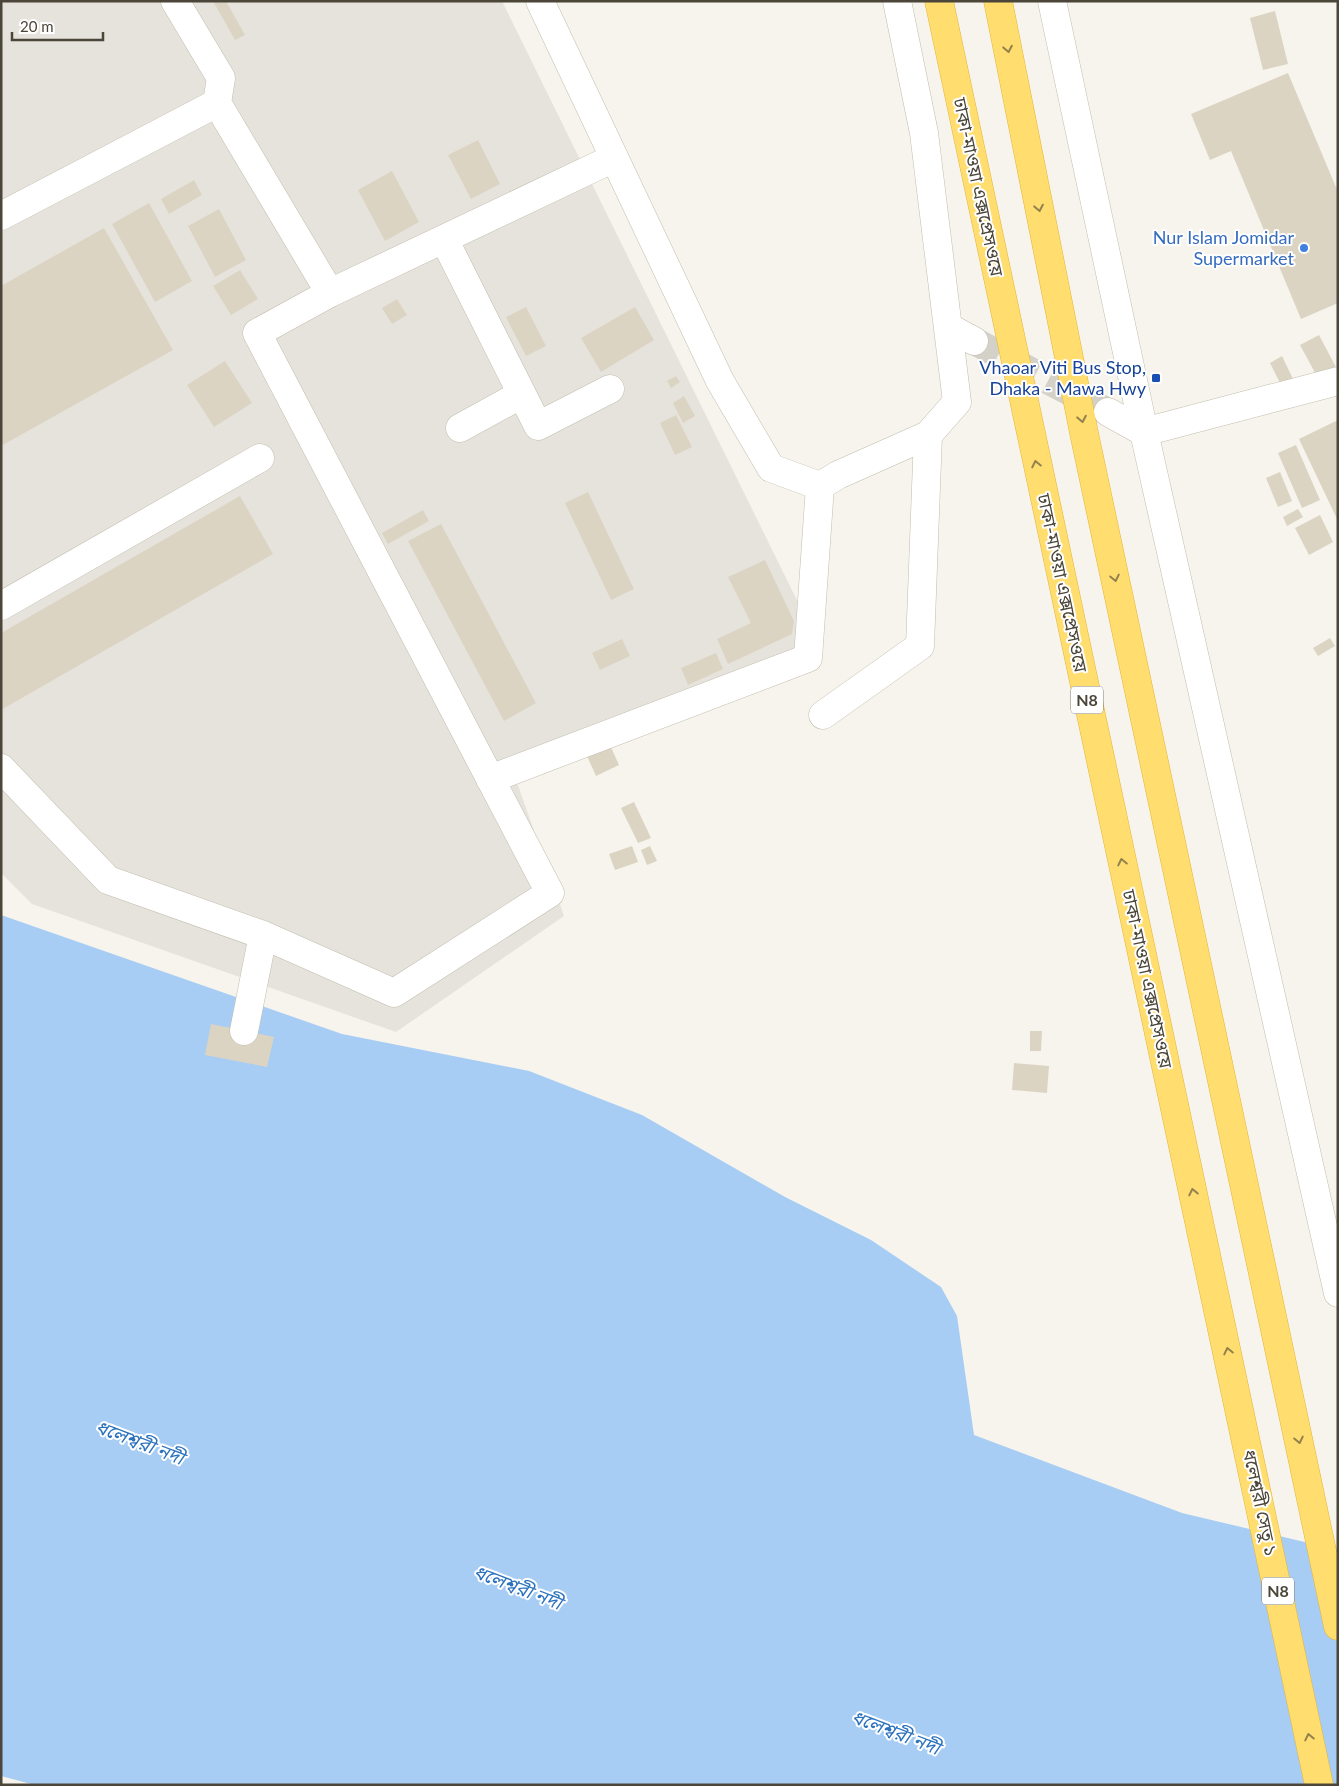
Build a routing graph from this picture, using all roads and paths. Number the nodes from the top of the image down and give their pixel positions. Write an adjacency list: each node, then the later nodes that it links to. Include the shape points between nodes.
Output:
1 (175, 1): 7 (street, via 221,78)
2 (540, 1): 8 (street)
3 (897, 1): 12 (street, via 924,133)
4 (939, 1): 30 (highway, ঢাকা-মাওয়া এক্সপ্রেসওয়ে / N8, one-way to 4)
5 (998, 1): 31 (highway, one-way to 31, via 1084,433)
6 (1052, 1): 19 (street)
7 (217, 103): 9 (street); 11 (street)
8 (614, 158): 10 (street); 22 (street, via 720,381 771,468)
9 (1, 216)
10 (444, 239): 11 (street); 16 (street)
11 (330, 293): 26 (street, via 257,333)
12 (948, 326): 13 (street); 20 (street, via 957,402)
13 (974, 340)
14 (1338, 381): 19 (street)
15 (610, 389): 16 (street, via 538,426)
16 (522, 394): 18 (street)
17 (1108, 412): 19 (street)
18 (460, 428)
19 (1144, 432): 29 (street)
20 (928, 435): 22 (street); 24 (street, via 920,646)
21 (260, 458): 23 (street)
22 (820, 486): 26 (street, via 808,658)
23 (1, 606)
24 (823, 715)
25 (1, 768): 27 (street, via 108,880)
26 (490, 779): 27 (street, via 550,893 394,993)
27 (263, 935): 28 (street)
28 (244, 1030)
29 (1338, 1293)
30 (1238, 1398): 32 (highway, ধলেশ্বরী সেতু ১ / N8, one-way to 30)
31 (1338, 1626)
32 (1319, 1785)

